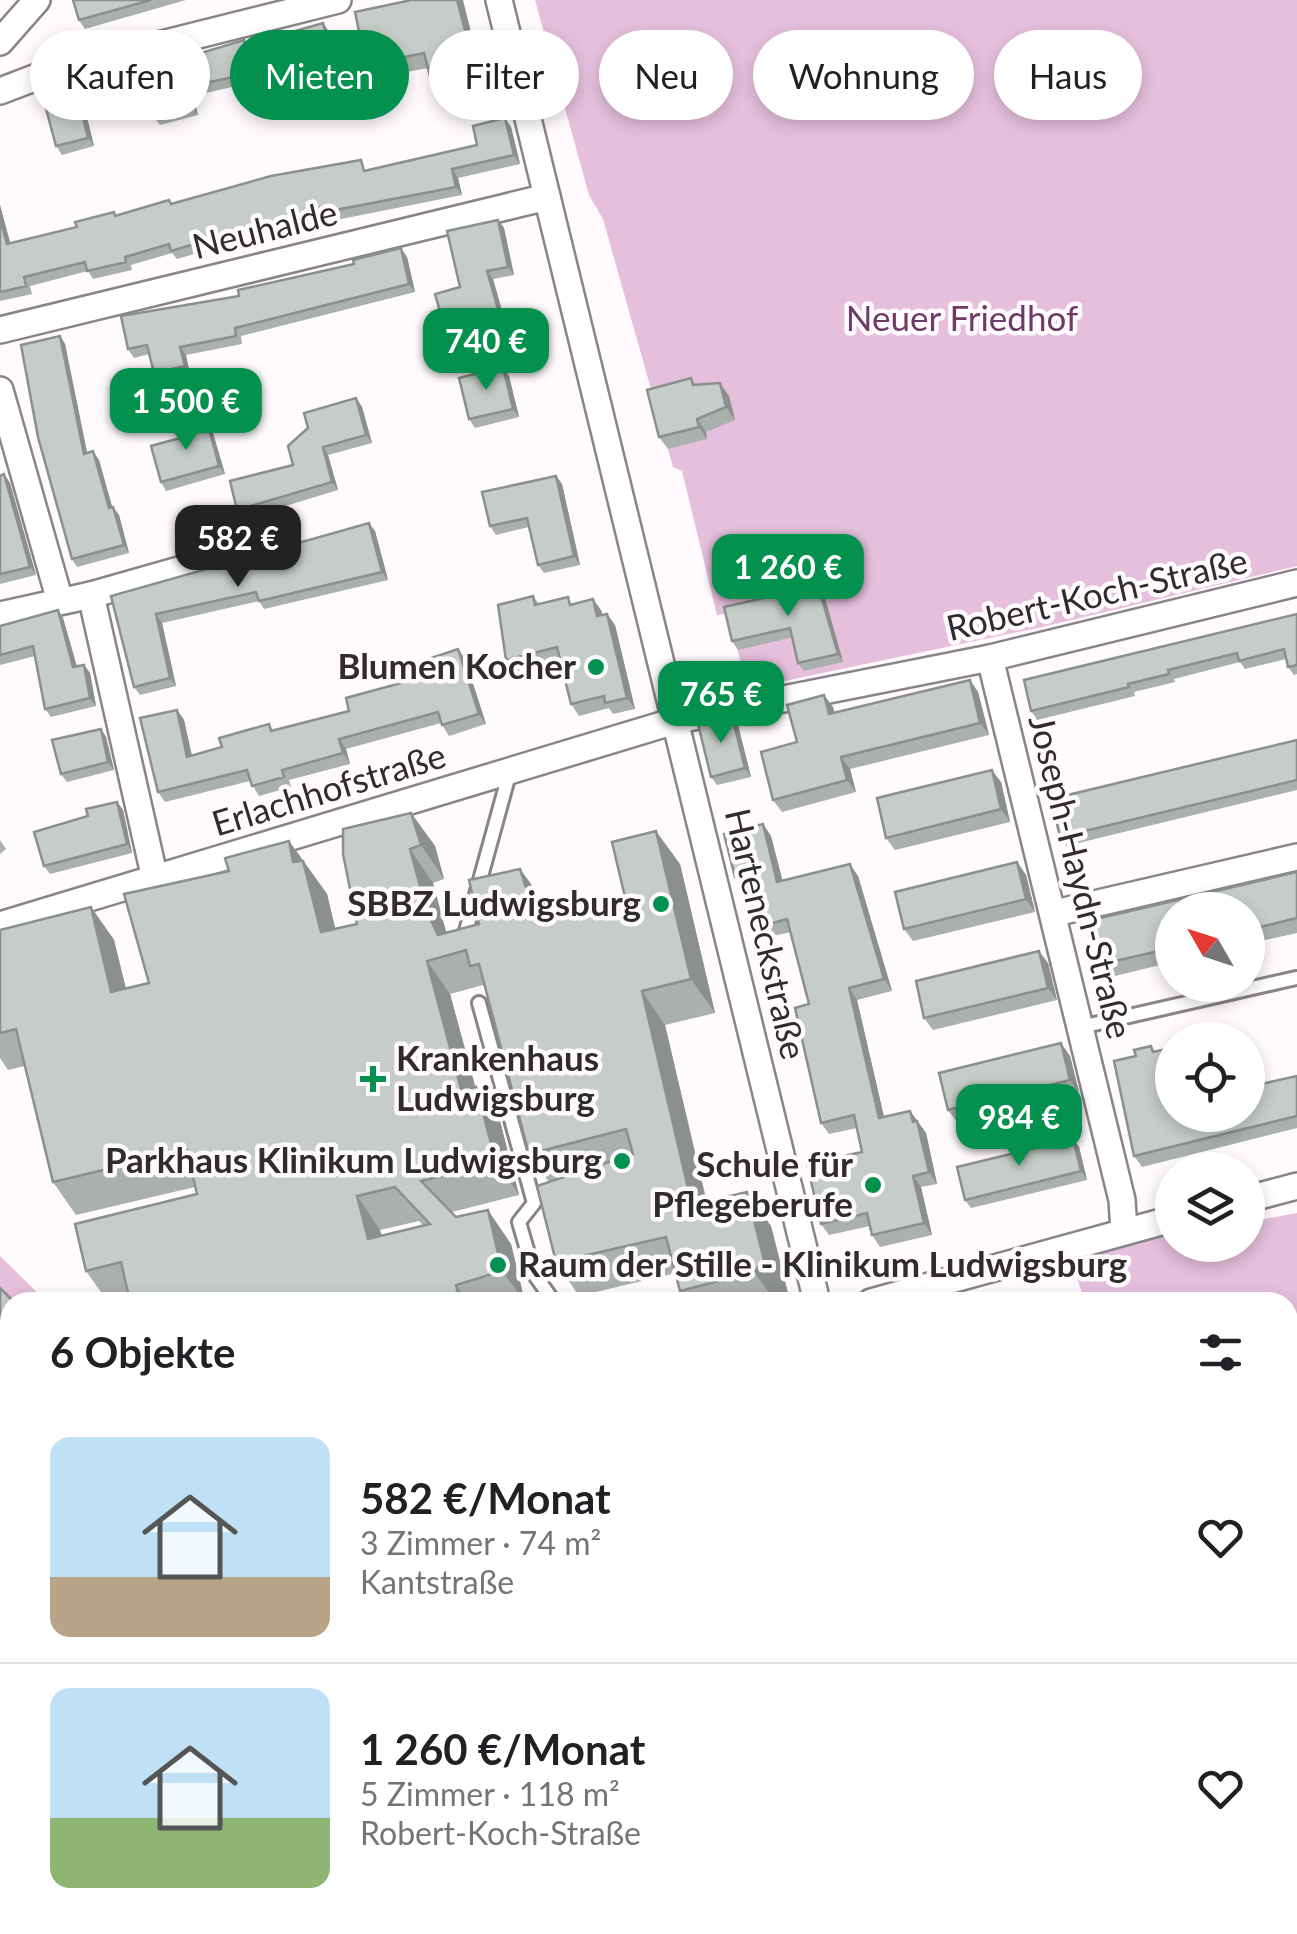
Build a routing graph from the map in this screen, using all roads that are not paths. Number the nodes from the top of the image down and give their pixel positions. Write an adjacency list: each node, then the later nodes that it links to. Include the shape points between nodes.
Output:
1 (36, 0): 4 (street)
2 (338, 0): 5 (street)
3 (499, 0): 6 (street, Harteneckstraße)
4 (0, 42)
5 (0, 90)
6 (547, 197): 7 (street, Neuhalde); 15 (street, Harteneckstraße)
7 (0, 330)
8 (0, 390): 12 (street)
9 (281, 541): 11 (street)
10 (1297, 583): 14 (street, Robert-Koch-Straße)
11 (91, 595): 12 (street); 18 (street)
12 (60, 601): 13 (street)
13 (0, 614)
14 (990, 658): 15 (street, Robert-Koch-Straße); 19 (street, Joseph-Haydn-Straße)
15 (678, 720): 16 (street, Erlachhofstraße); 30 (street, Harteneckstraße)
16 (510, 771): 18 (street, Erlachhofstraße); 21 (lane)
17 (1297, 858): 19 (street)
18 (156, 880): 20 (street, Erlachhofstraße)
19 (1055, 913): 24 (street, Joseph-Haydn-Straße)
20 (0, 925)
21 (462, 944)
22 (1296, 978): 24 (lane)
23 (479, 1003): 29 (lane, via 534,1204 518,1222 534,1274)
24 (1082, 1026): 28 (street, Joseph-Haydn-Straße)
25 (1297, 1186): 26 (street)
26 (1265, 1194)
27 (1155, 1223): 28 (street)
28 (1124, 1231): 31 (street)
29 (547, 1292)
30 (815, 1292)
31 (907, 1292)

